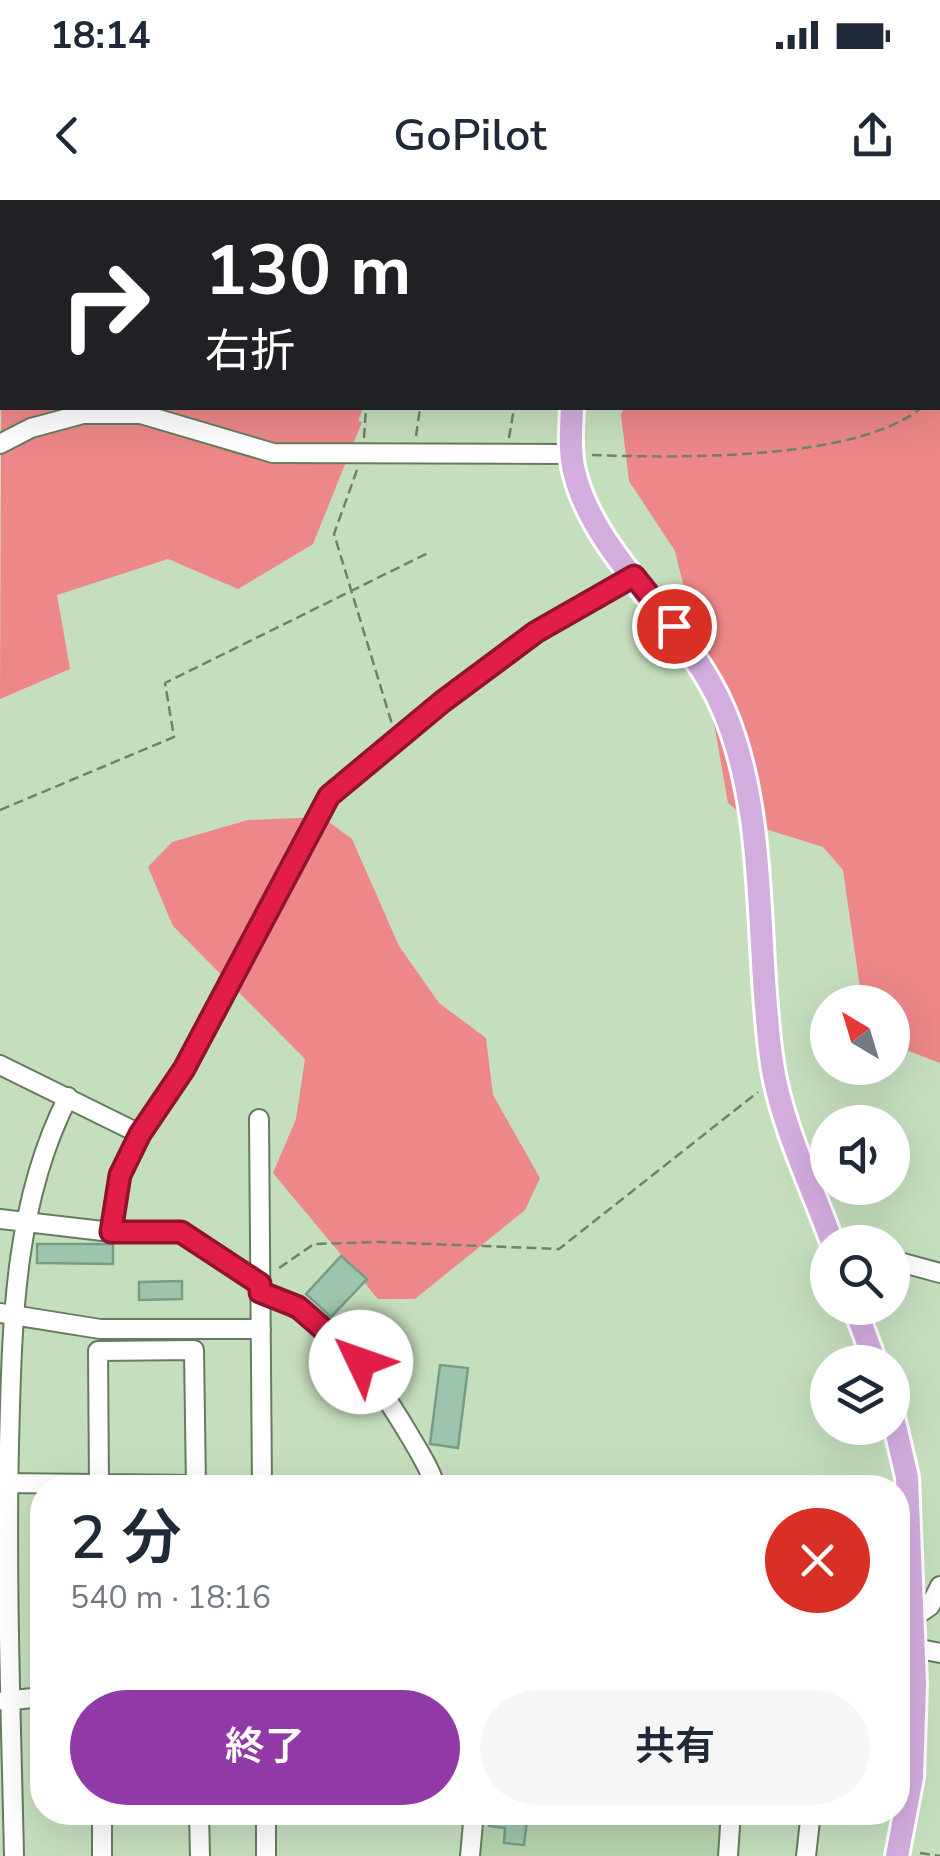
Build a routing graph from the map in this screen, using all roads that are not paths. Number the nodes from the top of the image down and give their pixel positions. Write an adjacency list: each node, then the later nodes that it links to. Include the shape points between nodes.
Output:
1 (572, 410): 3 (main road)
2 (0, 444): 3 (street, via 83,414 140,414 273,454)
3 (571, 454): 4 (main road, via 584,505)
4 (634, 576): 8 (street, via 536,632 329,796 184,1069); 11 (main road, via 701,662 740,762 775,1078)
5 (0, 1065): 6 (street)
6 (68, 1097): 8 (street); 10 (street, via 46,1140)
7 (259, 1120): 15 (street)
8 (140, 1134): 12 (street, via 120,1175)
9 (0, 1219): 10 (street)
10 (24, 1225): 12 (street); 16 (street)
11 (826, 1225)
12 (111, 1232): 15 (street, via 181,1232)
13 (910, 1265): 14 (street)
14 (940, 1273)
15 (260, 1288): 17 (street); 22 (street, via 298,1307 361,1362)
16 (6, 1314): 17 (street, via 100,1328); 24 (street)
17 (260, 1330): 21 (street)
18 (899, 1445): 23 (main road)
19 (99, 1475): 20 (street, via 98,1351 194,1350)
20 (196, 1475)
21 (262, 1475)
22 (429, 1475)
23 (905, 1475)
24 (4, 1484): 25 (street); 27 (street)
25 (30, 1485)
26 (910, 1548): 29 (main road)
27 (4, 1551): 30 (street)
28 (940, 1586): 29 (street, via 930,1606)
29 (914, 1617): 31 (main road)
30 (5, 1646): 34 (street)
31 (915, 1648): 32 (street); 33 (main road)
32 (940, 1654)
33 (910, 1668)
34 (6, 1700): 45 (street)
35 (910, 1746): 36 (main road)
36 (910, 1788)
37 (102, 1825): 46 (street)
38 (199, 1825): 47 (street)
39 (266, 1825): 48 (street)
40 (473, 1825): 49 (street)
41 (730, 1825): 50 (street)
42 (809, 1825): 51 (street)
43 (903, 1825): 44 (main road)
44 (898, 1853)
45 (14, 1856)
46 (102, 1856)
47 (200, 1856)
48 (266, 1856)
49 (470, 1856)
50 (728, 1856)
51 (806, 1856)

